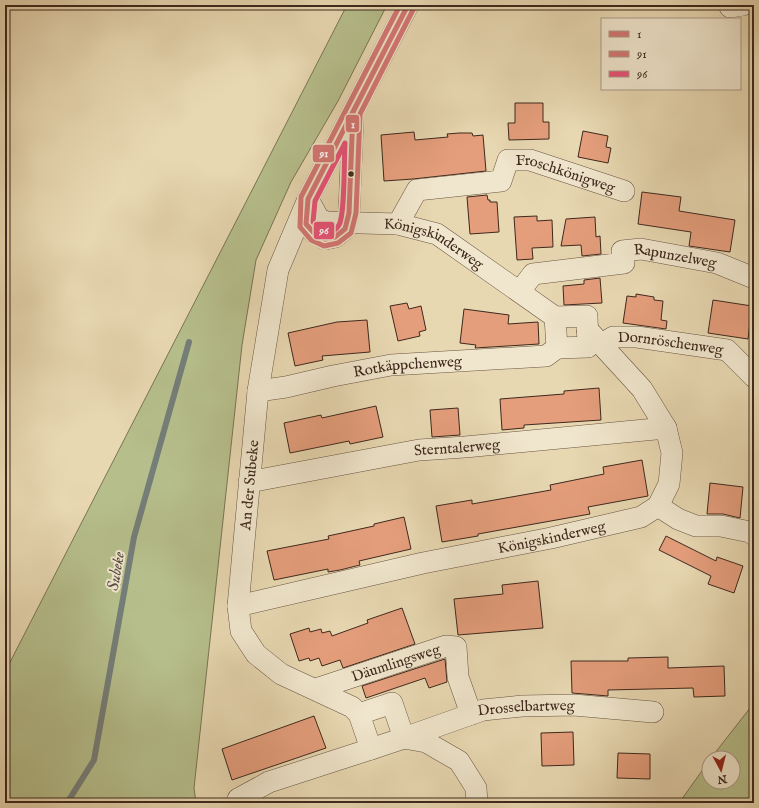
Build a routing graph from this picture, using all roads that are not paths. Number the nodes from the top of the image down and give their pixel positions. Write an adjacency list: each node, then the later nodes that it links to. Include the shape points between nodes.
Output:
1 (408, 5): 2 (street, An der Subeke)
2 (353, 112): 4 (street, An der Subeke); 5 (street, An der Subeke)
3 (624, 191): 6 (street, Froschkönigweg, via 530,160 508,160 500,181 418,190)
4 (308, 199): 5 (street, An der Subeke, via 306,224 315,234 325,239 335,237 345,229); 14 (street, An der Subeke, via 278,270)
5 (347, 222): 6 (street, Königskinderweg)
6 (398, 224): 8 (street, Königskinderweg, via 437,234)
7 (754, 278): 8 (street, Rapunzelweg, via 717,263 641,249 622,251 624,263 533,274)
8 (520, 291): 9 (street, Königskinderweg)
9 (555, 317): 10 (street, Königskinderweg, via 587,316); 12 (street)
10 (588, 329): 11 (street, Königskinderweg); 12 (street, via 588,347)
11 (602, 344): 13 (street, Dornröschenweg, via 613,337 637,337 727,350); 15 (street, Königskinderweg, via 642,389)
12 (557, 348): 14 (street, Rotkäppchenweg, via 546,356 391,364)
13 (754, 377)
14 (258, 391): 16 (street, An der Subeke)
15 (666, 428): 16 (street, Sterntalerweg, via 419,450); 17 (street, Königskinderweg, via 672,453 670,484)
16 (249, 482): 19 (street, An der Subeke)
17 (658, 506): 18 (street, via 678,519 696,526 721,526); 19 (street, Königskinderweg, via 641,517 596,528 423,563)
18 (754, 535)
19 (238, 606): 20 (street, An der Subeke, via 241,631 256,654 281,674)
20 (316, 690): 22 (street, An der Subeke); 23 (street, Däumlingsweg, via 446,646 456,646 458,677)
21 (654, 712): 23 (street, Drosselbartweg, via 574,705 522,706 483,710)
22 (359, 714): 24 (street, via 392,703); 25 (street)
23 (471, 714): 24 (street, Drosselbartweg)
24 (404, 738): 25 (street); 27 (street, via 426,742 459,761 476,788)
25 (371, 749): 26 (street, via 269,782)
26 (238, 799)
27 (477, 803)

